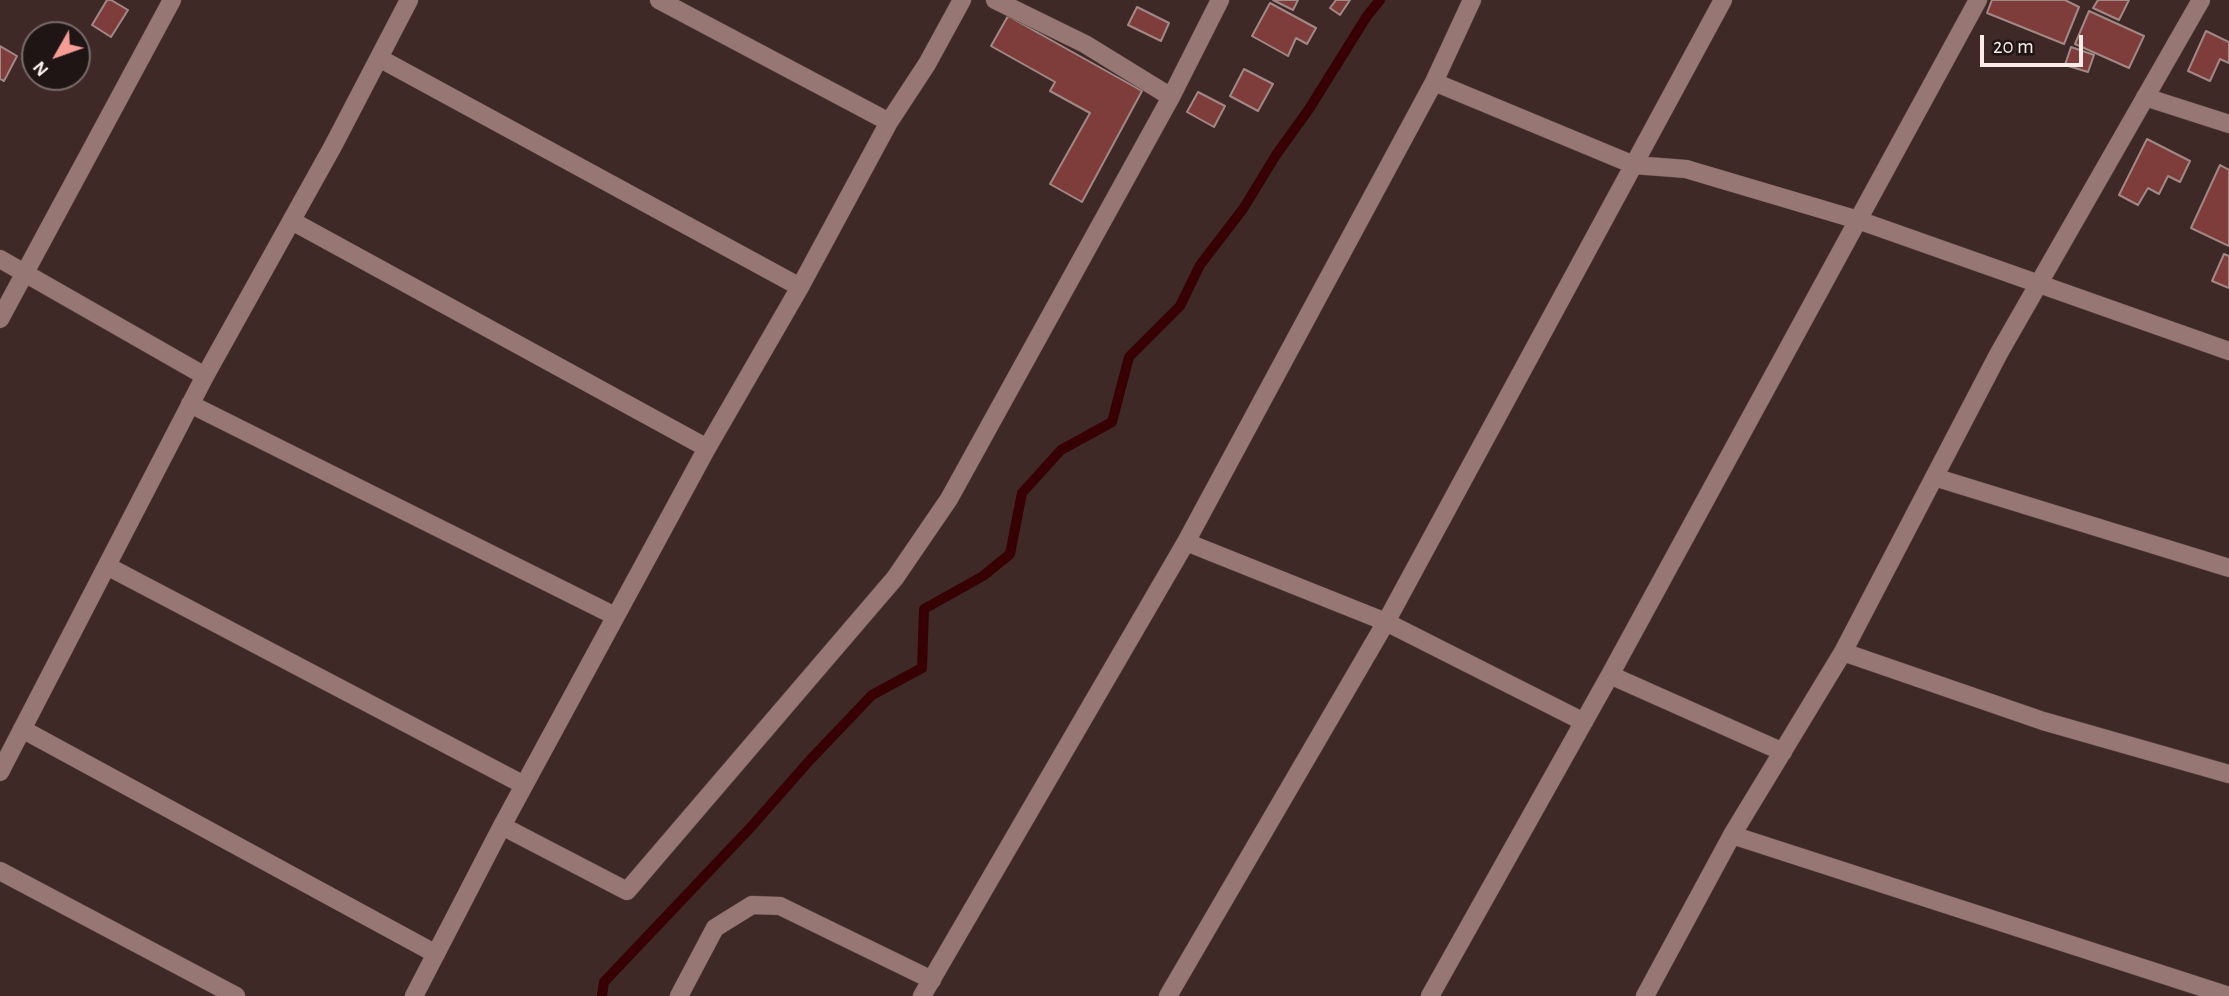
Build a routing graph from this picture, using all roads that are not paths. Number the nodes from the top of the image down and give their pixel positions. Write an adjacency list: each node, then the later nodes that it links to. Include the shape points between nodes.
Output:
1 (172, 0): 21 (street)
2 (409, 0): 11 (street)
3 (659, 0): 15 (street)
4 (962, 0): 15 (street)
5 (995, 0): 13 (street, via 1085,44)
6 (1220, 0): 13 (street)
7 (1472, 0): 12 (street)
8 (1723, 0): 17 (street)
9 (1978, 0): 18 (street)
10 (2201, 0): 14 (street)
11 (379, 58): 19 (street); 23 (street)
12 (1434, 82): 17 (street); 30 (street)
13 (1171, 97): 43 (street, via 949,499 895,578 627,891)
14 (2145, 97): 16 (street); 22 (street)
15 (889, 122): 23 (street)
16 (2229, 124)
17 (1634, 165): 18 (street, via 1686,169); 34 (street)
18 (1858, 220): 22 (street); 36 (street)
19 (292, 221): 26 (street); 28 (street)
20 (0, 259): 21 (street)
21 (24, 273): 24 (street); 26 (street)
22 (2038, 285): 25 (street); 29 (street)
23 (800, 287): 28 (street)
24 (0, 319)
25 (2229, 352)
26 (205, 376): 27 (street)
27 (190, 404): 31 (street); 33 (street)
28 (707, 448): 33 (street)
29 (1934, 477): 32 (street); 35 (street)
30 (1186, 542): 34 (street); 47 (street)
31 (107, 566): 38 (street); 42 (street)
32 (2229, 568)
33 (615, 616): 42 (street)
34 (1386, 622): 37 (street); 52 (street)
35 (1843, 652): 39 (street); 41 (street, via 2043,721)
36 (1610, 675): 37 (street); 39 (street)
37 (1584, 722): 53 (street)
38 (22, 729): 40 (street); 46 (street)
39 (1783, 752): 44 (street)
40 (0, 772)
41 (2229, 774)
42 (524, 785): 43 (street)
43 (502, 827): 46 (street)
44 (1732, 835): 54 (street); 55 (street)
45 (0, 871): 48 (street)
46 (436, 954): 49 (street)
47 (932, 980): 50 (street, via 780,906 752,905 715,928); 51 (street)
48 (236, 996)
49 (414, 996)
50 (679, 996)
51 (922, 996)
52 (1168, 996)
53 (1430, 996)
54 (1645, 996)
55 (2229, 996)

